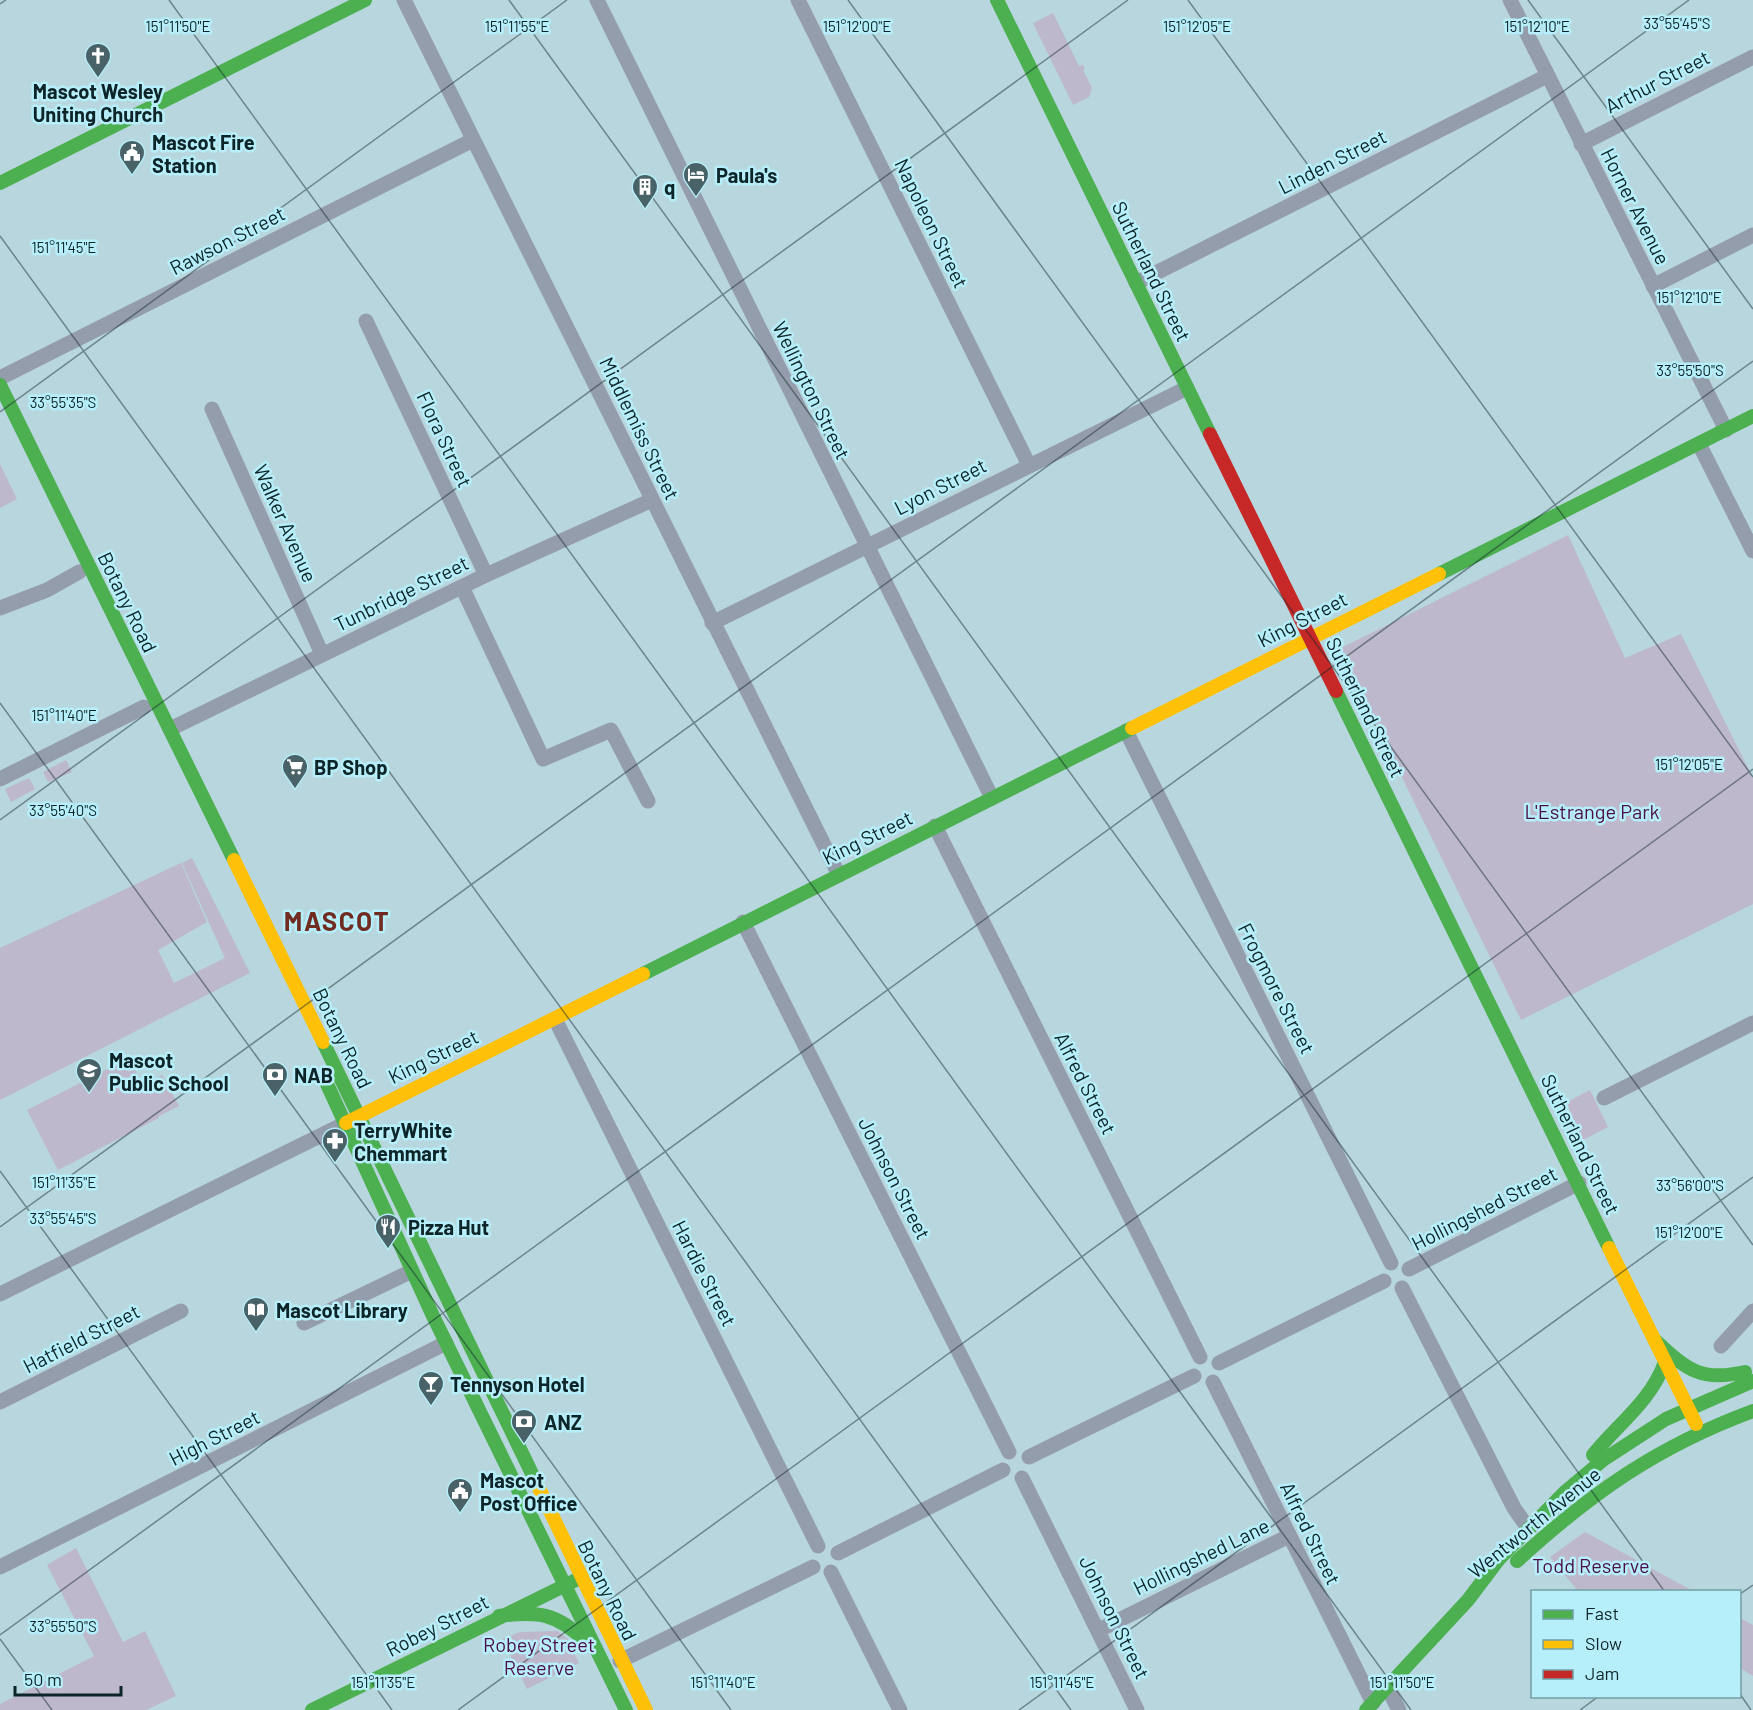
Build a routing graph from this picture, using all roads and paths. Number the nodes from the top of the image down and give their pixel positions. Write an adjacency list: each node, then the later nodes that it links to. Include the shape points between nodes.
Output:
1 (365, 0): 11 (main road)
2 (404, 0): 9 (street, Middlemiss Street)
3 (597, 0): 26 (street, Wellington Street)
4 (798, 0): 24 (street, Napoleon Street)
5 (997, 0): 13 (main road, Sutherland Street)
6 (1510, 0): 8 (street, Horner Avenue)
7 (1753, 57): 10 (street, Arthur Street)
8 (1547, 76): 10 (street, Horner Avenue); 13 (street, Linden Street)
9 (473, 140): 16 (street, Rawson Street); 25 (street, Middlemiss Street)
10 (1581, 144): 14 (street, Horner Avenue)
11 (0, 183)
12 (1753, 235): 14 (street)
13 (1136, 283): 18 (main road, Sutherland Street)
14 (1653, 286): 22 (street, Horner Avenue)
15 (366, 321): 29 (street, Flora Street)
16 (0, 378)
17 (0, 385): 36 (main road, Botany Road)
18 (1187, 388): 24 (street, Lyon Street); 33 (main road, Sutherland Street)
19 (212, 409): 34 (street, Walker Avenue)
20 (0, 417): 28 (main road, Botany Road)
21 (1753, 417): 22 (main road, King Street)
22 (1726, 430): 23 (main road, King Street)
23 (1699, 444): 27 (street); 33 (main road, King Street)
24 (1029, 465): 26 (street, Lyon Street)
25 (652, 500): 29 (street, Tunbridge Street); 32 (street, Middlemiss Street)
26 (867, 546): 32 (street, Lyon Street); 39 (street, Wellington Street)
27 (1753, 551)
28 (79, 573): 31 (street); 35 (main road, Botany Road)
29 (486, 575): 30 (street, Tunbridge Street)
30 (462, 587): 34 (street, Tunbridge Street); 40 (street, via 543,759 612,730)
31 (0, 608)
32 (712, 623): 42 (street, Middlemiss Street)
33 (1311, 638): 37 (main road, King Street); 51 (main road, Sutherland Street)
34 (322, 654): 36 (street, Tunbridge Street)
35 (144, 708): 38 (street); 44 (main road, Botany Road)
36 (170, 729): 49 (main road, Botany Road)
37 (1126, 731): 39 (main road, King Street); 52 (street, Frogmore Street)
38 (0, 779)
39 (992, 798): 41 (main road, King Street)
40 (648, 801)
41 (935, 826): 42 (main road, King Street); 64 (street, Alfred Street)
42 (839, 874): 43 (main road, King Street)
43 (743, 922): 45 (main road, King Street); 75 (street, Johnson Street)
44 (284, 996)
45 (555, 1019): 49 (main road, King Street); 82 (street, Hardie Street)
46 (1753, 1023): 48 (street)
47 (321, 1071): 50 (main road, Botany Road)
48 (1604, 1098)
49 (360, 1116): 50 (main road, King Street); 87 (main road, Botany Road)
50 (344, 1124): 54 (main road, Botany Road); 57 (street, King Street)
51 (1579, 1183): 53 (street, Hollingshed Street); 61 (main road, Sutherland Street)
52 (1391, 1263): 53 (street, via 1399,1262); 55 (street, via 1383,1272)
53 (1409, 1269): 56 (street, via 1410,1278)
54 (412, 1271): 60 (street); 62 (main road, Botany Road)
55 (1384, 1281): 56 (street, via 1390,1287); 66 (street)
56 (1402, 1288): 80 (street, via 1514,1508)
57 (0, 1294)
58 (181, 1311): 71 (street, Hatfield Street)
59 (1753, 1311): 63 (street)
60 (304, 1323)
61 (1656, 1341): 65 (main road, Sutherland Street); 67 (main road, via 1701,1377 1723,1379)
62 (446, 1343): 85 (street, High Street); 88 (main road, Botany Road)
63 (1721, 1346)
64 (1200, 1357): 66 (street, via 1209,1356); 68 (street, via 1193,1368)
65 (1665, 1362): 72 (main road, Sutherland Street); 79 (main road, via 1650,1396 1597,1449)
66 (1219, 1363): 70 (street, via 1219,1376)
67 (1753, 1370)
68 (1194, 1376): 70 (street, via 1200,1382); 76 (street)
69 (1753, 1381): 72 (main road, Wentworth Avenue)
70 (1213, 1382): 81 (street, Alfred Street)
71 (0, 1402)
72 (1688, 1408): 74 (main road, Sutherland Street); 79 (main road, Wentworth Avenue, via 1633,1440)
73 (1753, 1411): 74 (main road, Wentworth Avenue)
74 (1700, 1433): 89 (main road, Wentworth Avenue, via 1652,1456 1597,1494)
75 (1009, 1452): 76 (street, via 1018,1450); 77 (street, via 1003,1458)
76 (1029, 1457): 78 (street, via 1030,1467)
77 (1003, 1470): 78 (street, via 1009,1477); 83 (street)
78 (1022, 1478): 91 (street, Johnson Street)
79 (1566, 1491): 80 (main road, Wentworth Avenue)
80 (1528, 1528): 89 (main road, Wentworth Avenue)
81 (1289, 1536): 91 (street, Hollingshed Lane); 95 (street, Alfred Street)
82 (818, 1546): 83 (street, via 830,1546); 84 (street, via 811,1558)
83 (838, 1553): 86 (street, via 838,1566)
84 (813, 1566): 86 (street, via 823,1574); 92 (street)
85 (0, 1567)
86 (831, 1572): 99 (street)
87 (580, 1578): 88 (main road, Robey Street); 92 (main road, Botany Road)
88 (563, 1586): 90 (main road, Robey Street); 93 (main road, Botany Road)
89 (1468, 1600): 94 (main road, Wentworth Avenue)
90 (499, 1616): 93 (main road, via 535,1613 564,1620); 96 (main road, Robey Street)
91 (1099, 1630): 100 (street, Johnson Street)
92 (620, 1661): 98 (main road, Botany Road)
93 (604, 1667): 97 (main road, Botany Road)
94 (1388, 1687): 95 (main road, Wentworth Avenue); 101 (street)
95 (1369, 1706)
96 (312, 1710)
97 (626, 1710)
98 (646, 1710)
99 (900, 1710)
100 (1137, 1710)
101 (1399, 1710)

